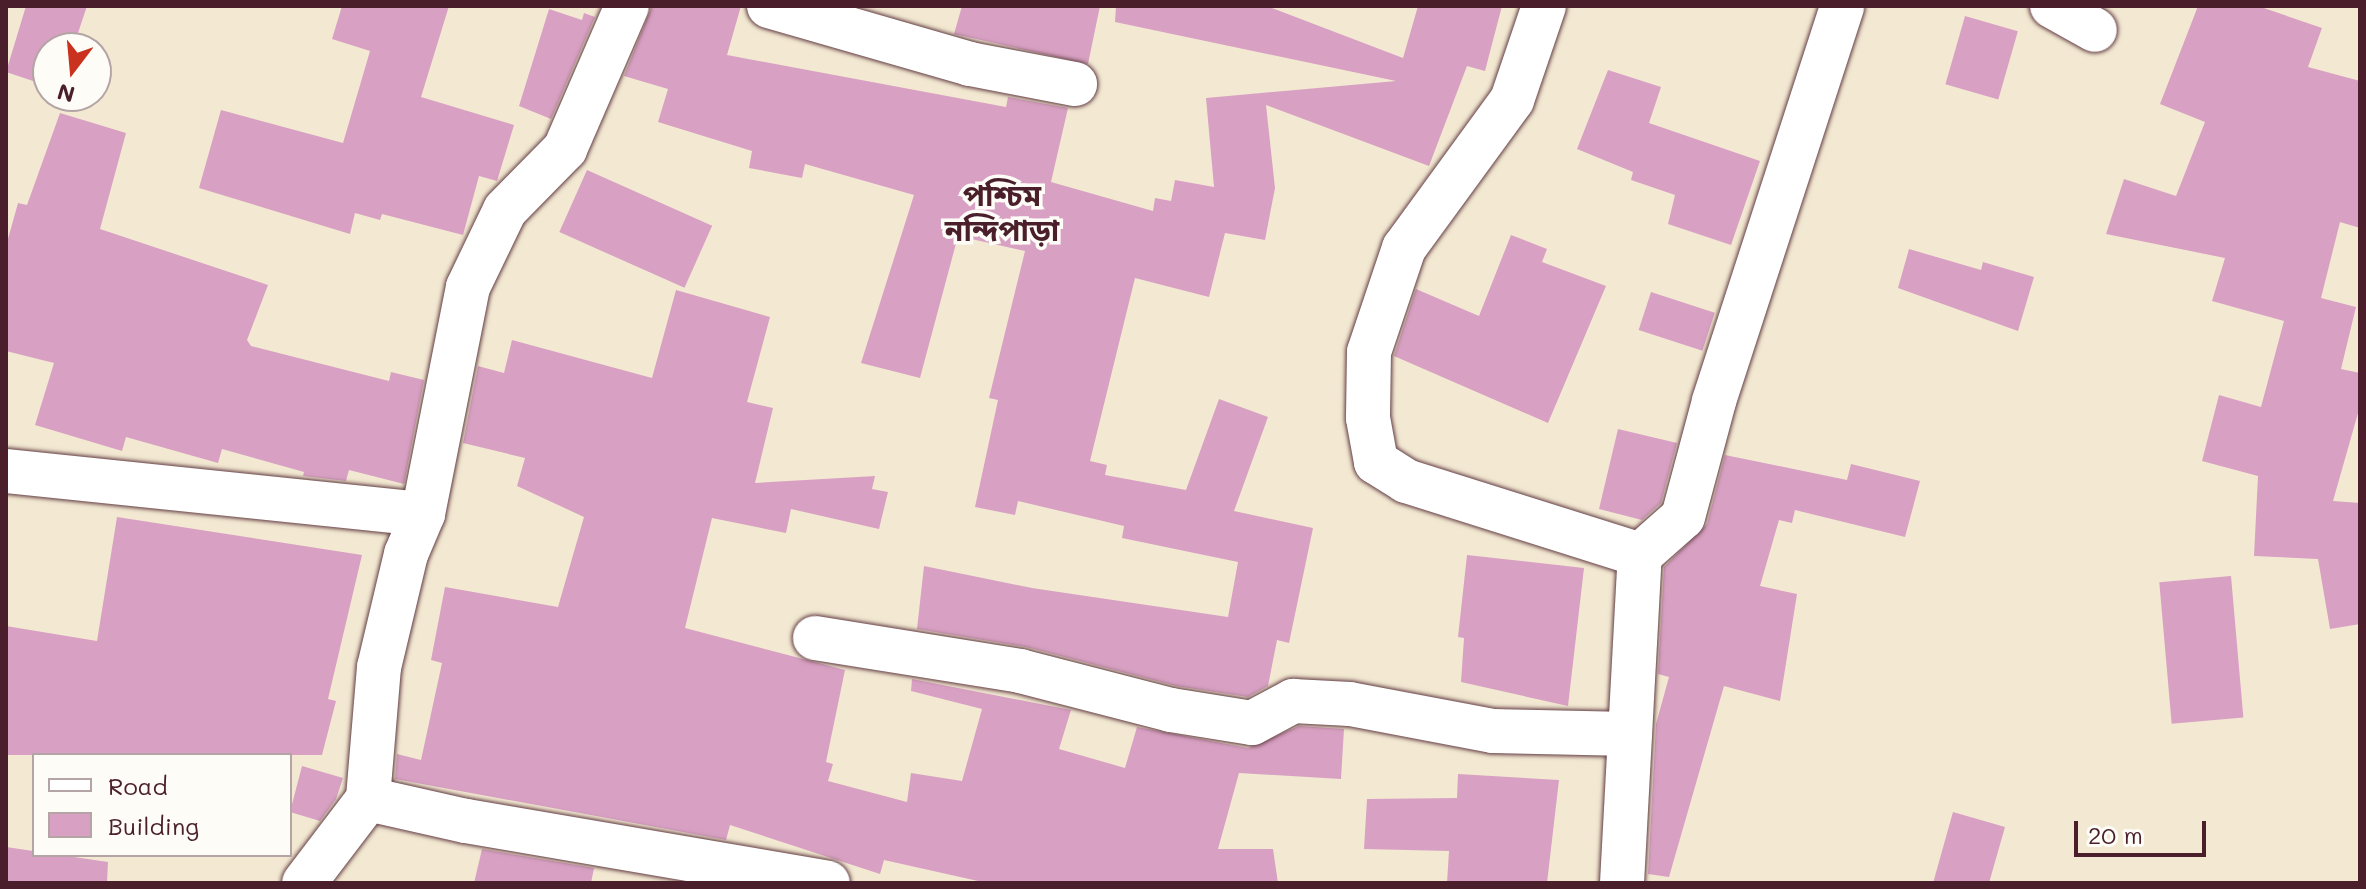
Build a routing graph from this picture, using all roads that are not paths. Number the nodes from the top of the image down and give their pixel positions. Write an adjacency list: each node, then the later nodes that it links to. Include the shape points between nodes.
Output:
1 (627, 6): 9 (street, via 565,149 505,210 468,287)
2 (769, 6): 7 (street, via 970,64)
3 (1544, 6): 10 (street, via 1512,100 1404,248 1369,352 1373,448 1376,462 1406,481)
4 (1842, 6): 10 (street, via 1714,401 1683,517)
5 (2052, 6): 6 (street)
6 (2095, 30)
7 (1075, 84)
8 (6, 471): 9 (street)
9 (423, 514): 13 (street, via 406,554 379,667)
10 (1640, 555): 12 (street)
11 (815, 638): 12 (street, via 1020,671 1171,710 1252,723 1293,701 1350,704 1493,731)
12 (1630, 734): 16 (street)
13 (368, 799): 14 (street); 15 (street, via 466,821)
14 (304, 883)
15 (828, 883)
16 (1622, 883)

